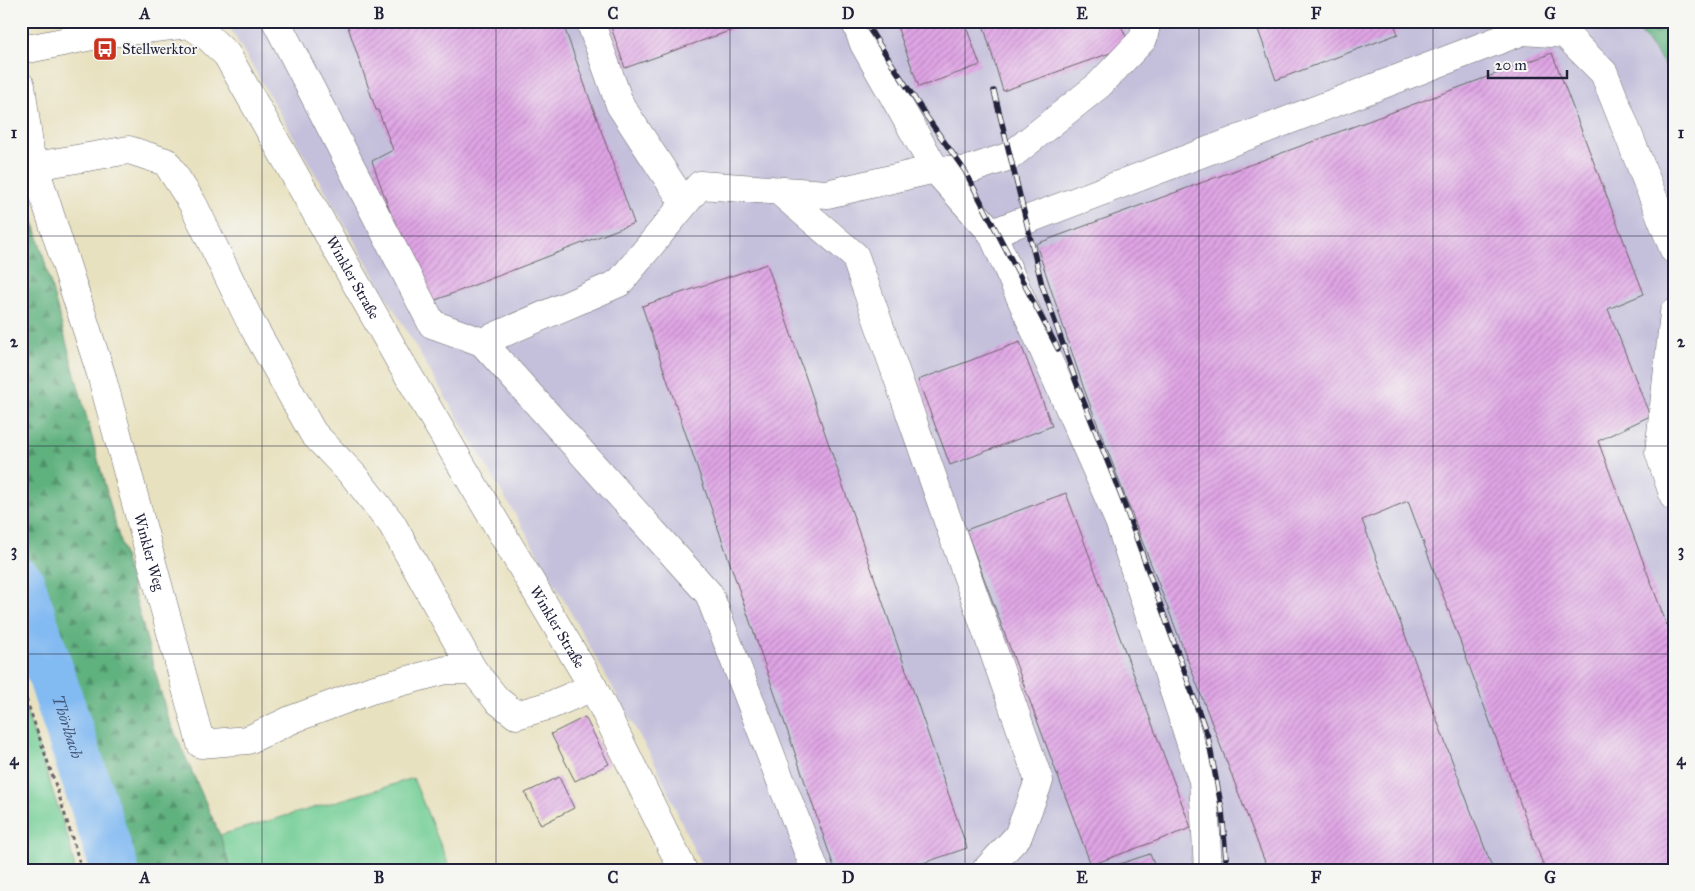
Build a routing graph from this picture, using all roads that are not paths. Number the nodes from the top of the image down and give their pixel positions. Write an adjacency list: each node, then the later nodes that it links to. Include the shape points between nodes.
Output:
1 (276, 21): 15 (street, via 432,324)
2 (590, 21): 11 (street, via 620,105)
3 (855, 21): 9 (street, via 864,44)
4 (1147, 21): 9 (street, via 1143,39 1099,86 1010,156 965,171)
5 (198, 25): 6 (street, Winkler Straße, via 178,24 102,34 33,48); 18 (street, Winkler Straße, via 226,55 401,363)
6 (21, 47)
7 (21, 86): 8 (street, Winkler Weg, via 30,152)
8 (35, 166): 17 (street, Winkler Straße, via 129,150 166,162 192,204 250,321 313,433 354,476 392,524); 17 (street, Winkler Weg, via 101,374 201,744 248,740 293,719 371,690 446,670)
9 (935, 169): 10 (street, via 827,194); 12 (street)
10 (779, 191): 11 (street, via 700,185); 21 (street, via 855,256 1038,781 1018,836)
11 (684, 204): 15 (street, via 619,283)
12 (992, 233): 13 (street, via 1523,31 1565,34 1604,73); 22 (street, via 1119,520 1202,781)
13 (1674, 250)
14 (1674, 313): 16 (street, via 1659,452)
15 (482, 342): 20 (street, via 708,594)
16 (1674, 497)
17 (473, 670): 18 (street, Winkler Straße, via 497,700 516,714 551,705)
18 (593, 687): 19 (street, Winkler Straße)
19 (683, 870)
20 (815, 870)
21 (986, 870)
22 (1208, 870)

